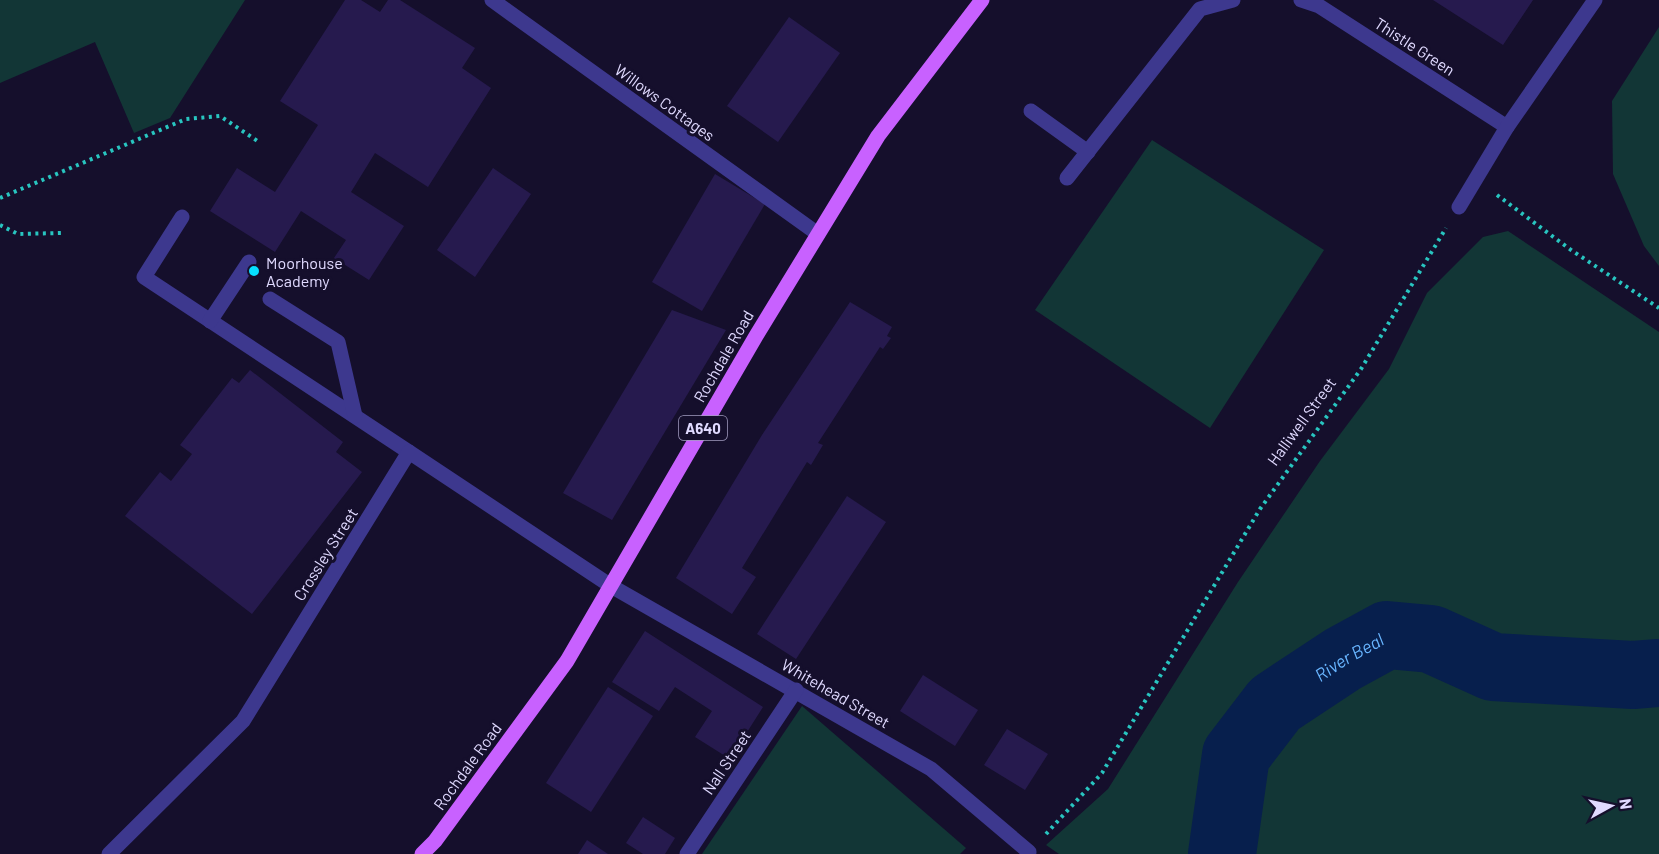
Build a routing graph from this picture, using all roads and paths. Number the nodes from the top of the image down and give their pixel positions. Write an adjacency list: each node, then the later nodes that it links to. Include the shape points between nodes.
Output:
1 (492, 0): 17 (street, Willows Cottages)
2 (982, 0): 17 (main road, Rochdale Road / A640, via 878,136)
3 (1233, 0): 9 (street, via 1200,9)
4 (1301, 0): 7 (street, Thistle Green, via 1319,6)
5 (1594, 0): 7 (street)
6 (1031, 111): 9 (street)
7 (1508, 127): 11 (street)
8 (259, 142): 12 (path, via 220,116 186,119)
9 (1088, 152): 10 (street)
10 (1067, 178)
11 (1475, 179): 13 (street); 20 (path, via 1571,250)
12 (0, 198)
13 (1459, 207): 26 (path, Halliwell Street, via 1361,369 1260,509 1102,773)
14 (182, 218): 21 (street, via 144,277)
15 (0, 225): 16 (path, via 18,234)
16 (61, 233)
17 (818, 234): 24 (main road, Rochdale Road / A640)
18 (249, 262): 21 (street)
19 (270, 299): 22 (street, via 338,342)
20 (1659, 308)
21 (210, 321): 22 (street)
22 (356, 416): 23 (street)
23 (409, 452): 24 (street); 27 (street, Crossley Street, via 243,721)
24 (611, 586): 25 (street, Whitehead Street); 28 (main road, Rochdale Road / A640, via 567,661)
25 (796, 690): 26 (street, Whitehead Street, via 931,769); 29 (street, Nall Street)
26 (1029, 852)
27 (109, 854)
28 (422, 854)
29 (687, 854)

